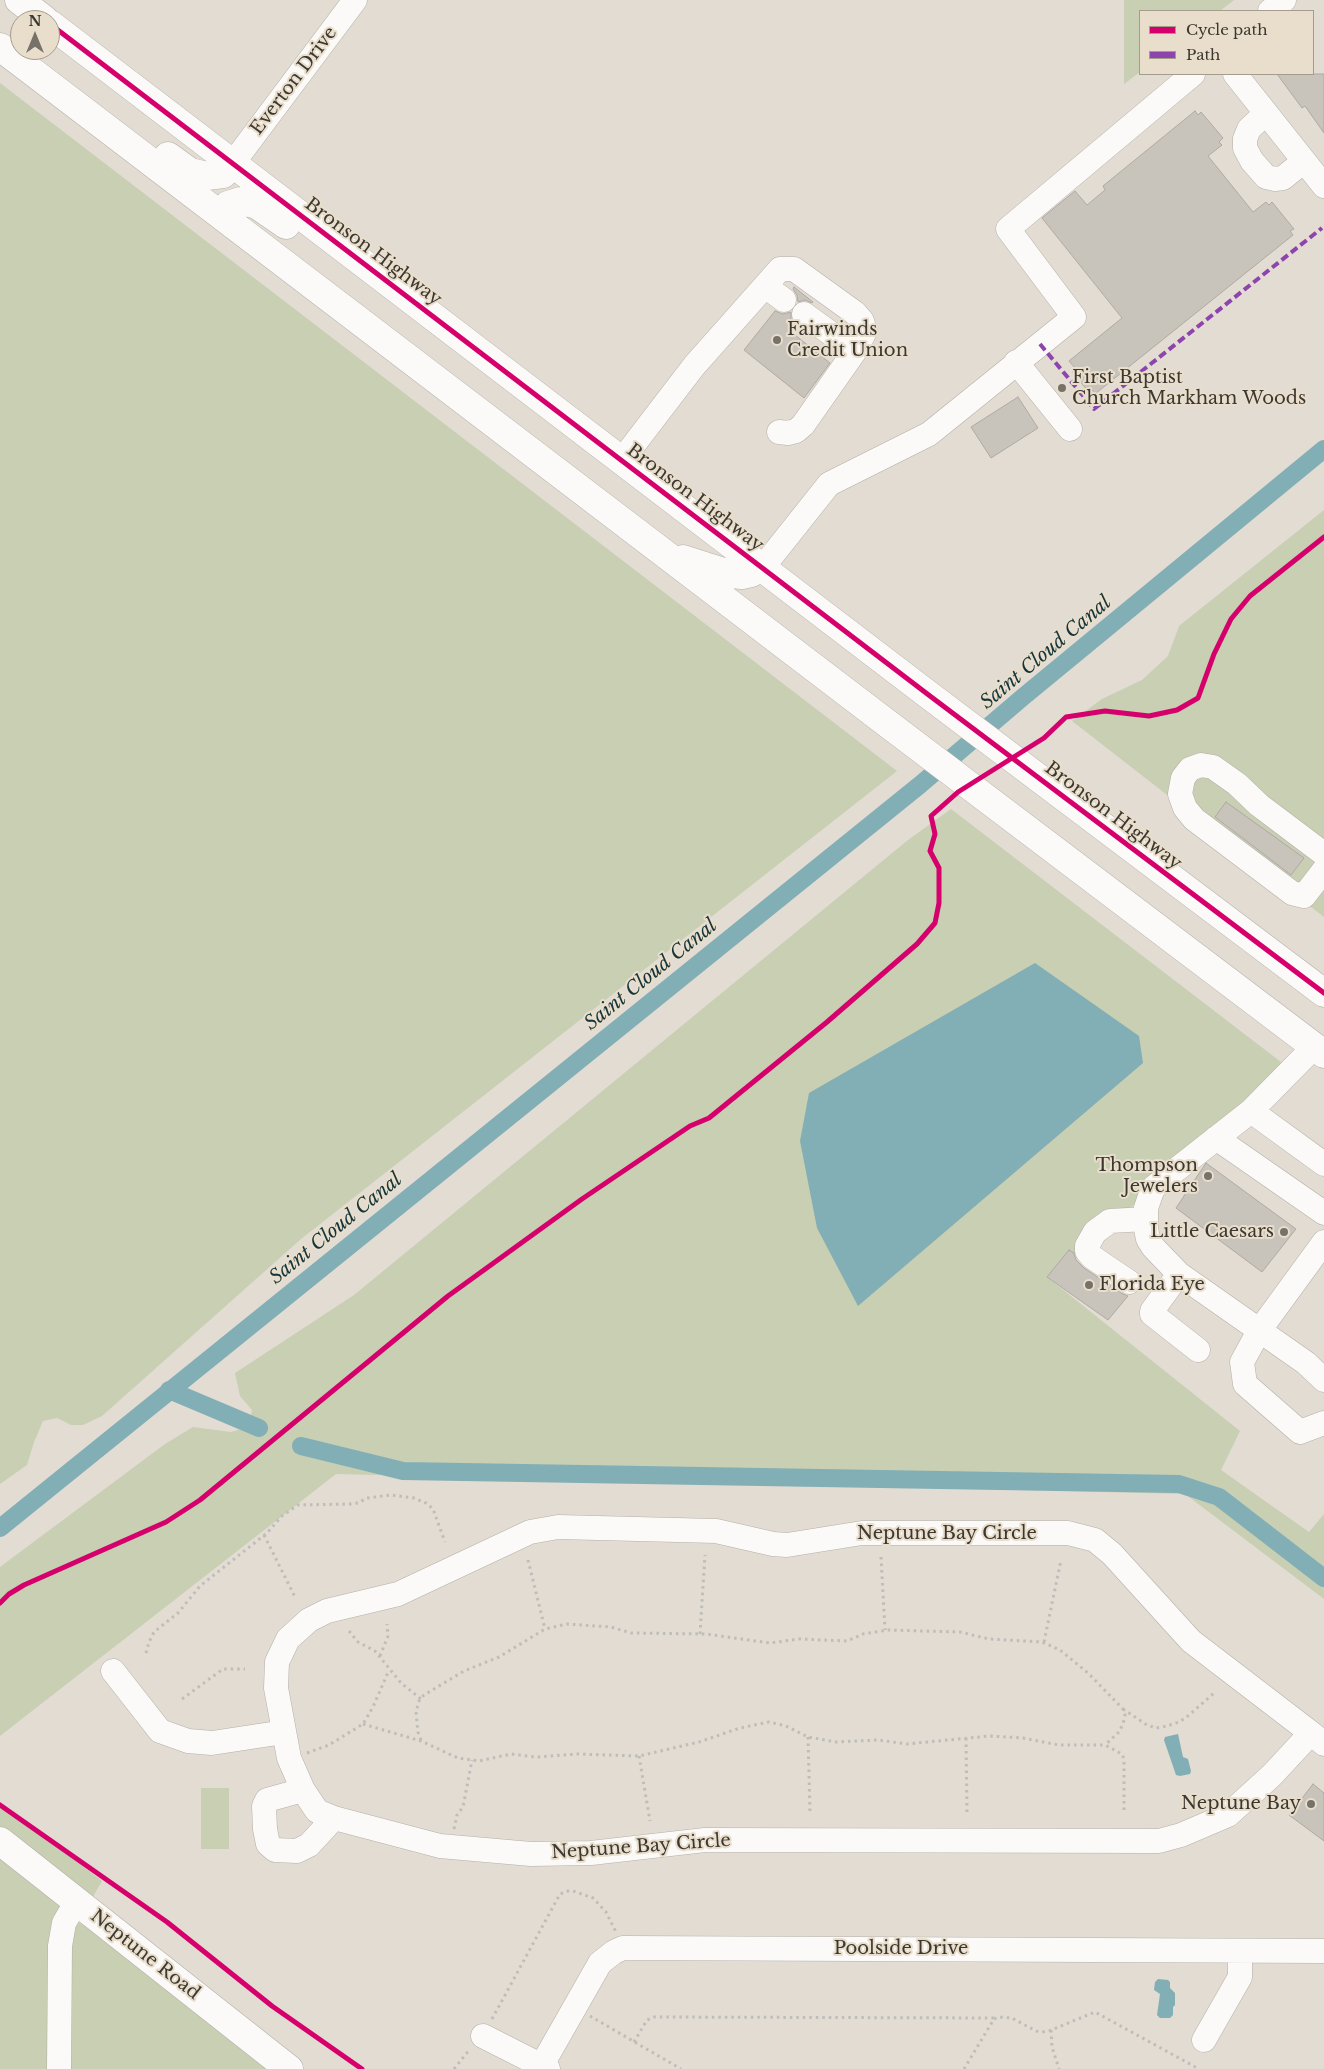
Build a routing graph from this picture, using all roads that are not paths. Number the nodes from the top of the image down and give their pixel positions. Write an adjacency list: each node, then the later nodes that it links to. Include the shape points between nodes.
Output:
1 (19, 0): 4 (main road)
2 (355, 0): 13 (street, Everton Drive)
3 (1284, 0): 5 (street)
4 (32, 10)
5 (1271, 10)
6 (60, 32): 13 (main road, Bronson Highway)
7 (0, 47): 8 (main road)
8 (29, 69): 13 (main road, via 61,76 190,172 207,176 223,174); 15 (main road)
9 (1192, 75): 21 (street, via 1008,229 1074,317)
10 (1236, 75): 11 (street)
11 (1266, 113): 12 (street); 12 (street, via 1249,129 1244,139 1244,148 1252,162 1266,177 1275,180 1283,178)
12 (1304, 161): 14 (street)
13 (232, 163): 18 (main road, Bronson Highway)
14 (1324, 186)
15 (220, 214): 18 (main road, via 228,205 241,201 257,205 312,241 384,297); 25 (main road)
16 (773, 277): 17 (street); 20 (street, via 794,269 855,313 865,330); 24 (street, via 694,366)
17 (784, 300)
18 (420, 306): 24 (main road, Bronson Highway)
19 (804, 314): 20 (street)
20 (855, 351): 23 (street, via 802,425 788,434)
21 (1016, 362): 22 (street); 26 (street, via 928,434 829,484)
22 (1070, 429)
23 (779, 432)
24 (622, 460): 26 (main road, Bronson Highway)
25 (664, 553): 26 (main road, via 730,574 752,573); 30 (main road)
26 (763, 567): 29 (main road, Bronson Highway)
27 (1324, 854): 28 (street, via 1213,767 1202,765 1190,769 1183,778 1180,794 1194,819 1292,893 1304,896)
28 (1324, 870)
29 (1324, 993)
30 (1321, 1048): 31 (street)
31 (1251, 1111): 32 (street); 33 (street)
32 (1216, 1138): 34 (street); 35 (street, via 1153,1188)
33 (1324, 1164)
34 (1324, 1213)
35 (1146, 1219): 37 (street, via 1148,1239); 38 (street, via 1110,1222 1095,1232 1087,1246 1092,1257)
36 (1324, 1242): 39 (street)
37 (1179, 1274): 39 (street); 40 (street, via 1152,1314)
38 (1129, 1282)
39 (1259, 1331): 41 (street, via 1306,1363); 42 (street, via 1242,1362 1245,1384 1300,1432)
40 (1198, 1350)
41 (1324, 1380)
42 (1324, 1423)
43 (113, 1672): 44 (street, via 160,1730 188,1741 212,1743)
44 (284, 1732): 45 (street, Neptune Bay Circle, via 276,1688 277,1662 288,1638 300,1627 327,1611 398,1594 530,1532 558,1527 716,1531 787,1545 862,1533 1068,1533 1095,1540 1112,1554 1191,1641); 46 (street, Neptune Bay Circle, via 289,1758)
45 (1318, 1738): 47 (street, Neptune Bay Circle, via 1228,1816 1159,1841 705,1840 591,1853 531,1854 440,1846)
46 (303, 1790): 47 (street, Neptune Bay Circle, via 317,1811); 47 (street, via 267,1800 264,1806 268,1844 275,1850 297,1851 309,1845)
47 (334, 1818)
48 (0, 1841): 49 (main road, Neptune Road)
49 (77, 1901): 55 (street, via 64,1923 60,1946); 56 (main road, Neptune Road)
50 (1240, 1951): 51 (street, Poolside Drive); 53 (street, via 1240,1977); 54 (street, Poolside Drive, via 620,1949 600,1963)
51 (1324, 1951)
52 (483, 2036): 54 (street)
53 (1204, 2040)
54 (545, 2067)
55 (59, 2069)
56 (289, 2069)

